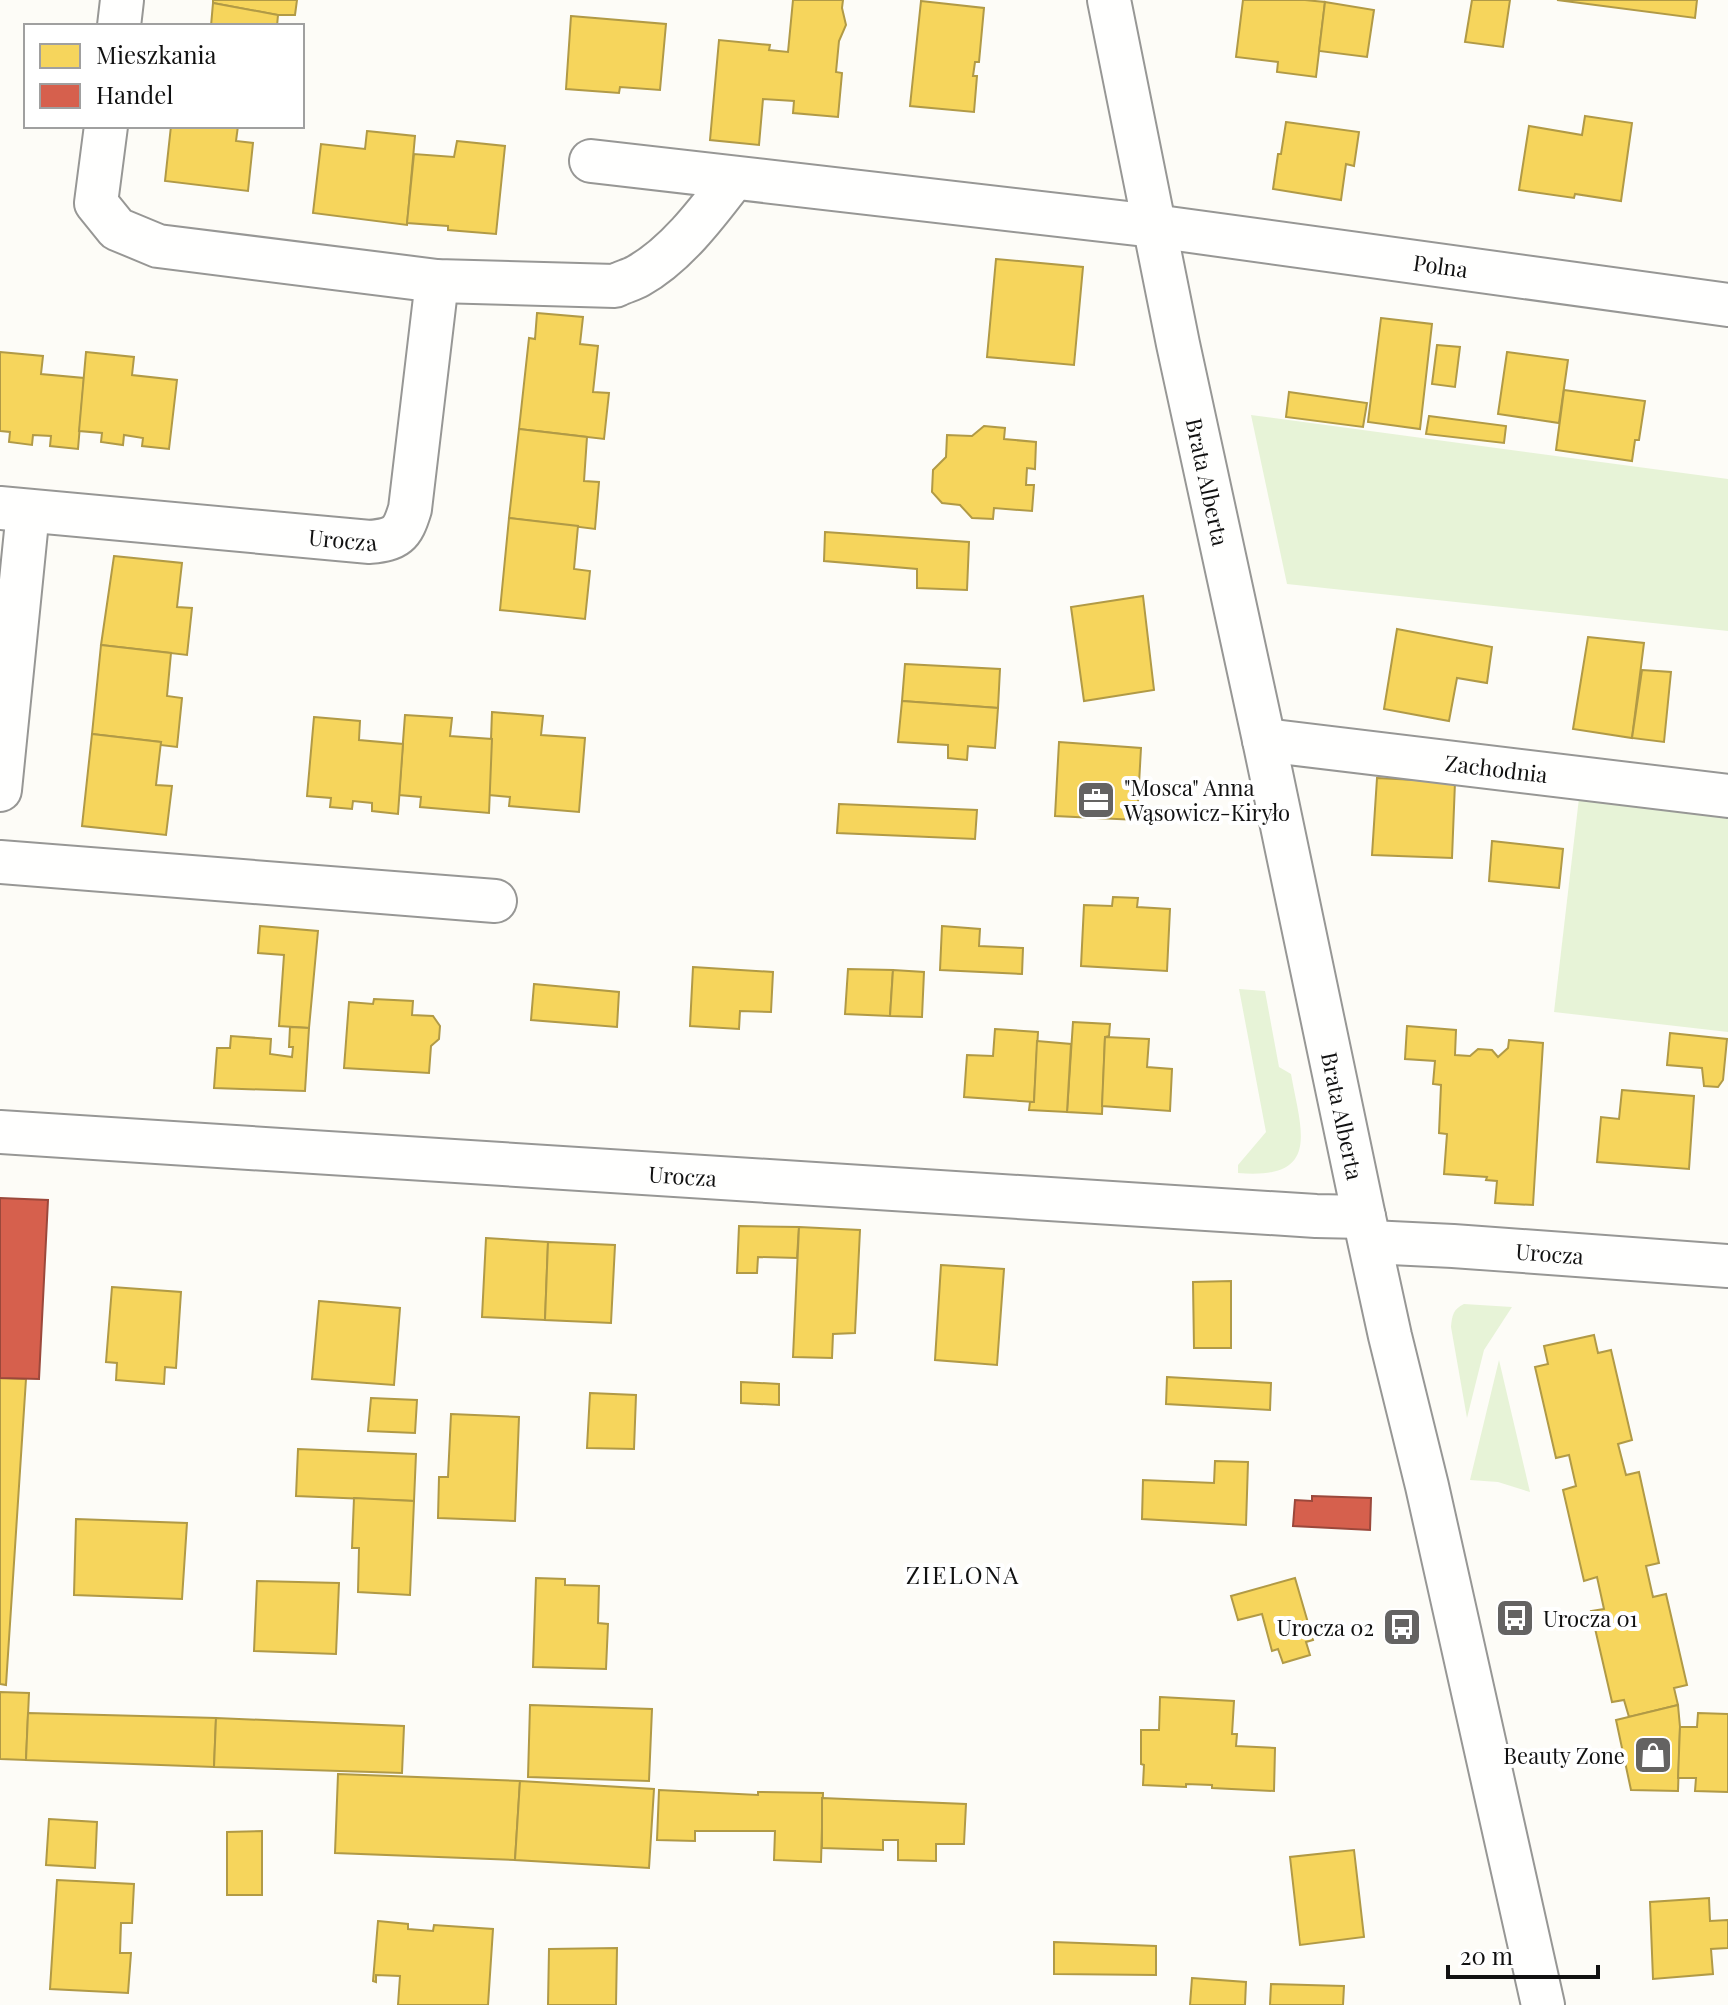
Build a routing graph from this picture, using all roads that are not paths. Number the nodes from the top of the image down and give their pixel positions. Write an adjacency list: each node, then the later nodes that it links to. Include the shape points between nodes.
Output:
1 (122, 0): 3 (street)
2 (1109, 0): 7 (street, Brata Alberta)
3 (119, 24)
4 (106, 128): 8 (street, via 96,203 117,229 158,246)
5 (591, 161): 6 (street)
6 (734, 178): 7 (street); 8 (street, via 664,257 615,286)
7 (1154, 226): 9 (street, Polna); 11 (street, Brata Alberta)
8 (437, 281): 10 (street, Urocza, via 410,509 401,531 390,540)
9 (1728, 305)
10 (14, 509): 12 (street, Urocza)
11 (1264, 740): 13 (street, Zachodnia); 17 (street, Brata Alberta)
12 (0, 790)
13 (1728, 796)
14 (0, 862): 15 (street)
15 (495, 901)
16 (0, 1132): 17 (street, Urocza, via 1316,1216)
17 (1367, 1230): 18 (street, Urocza, via 1453,1246); 19 (street, Brata Alberta)
18 (1728, 1266)
19 (1543, 2005)

